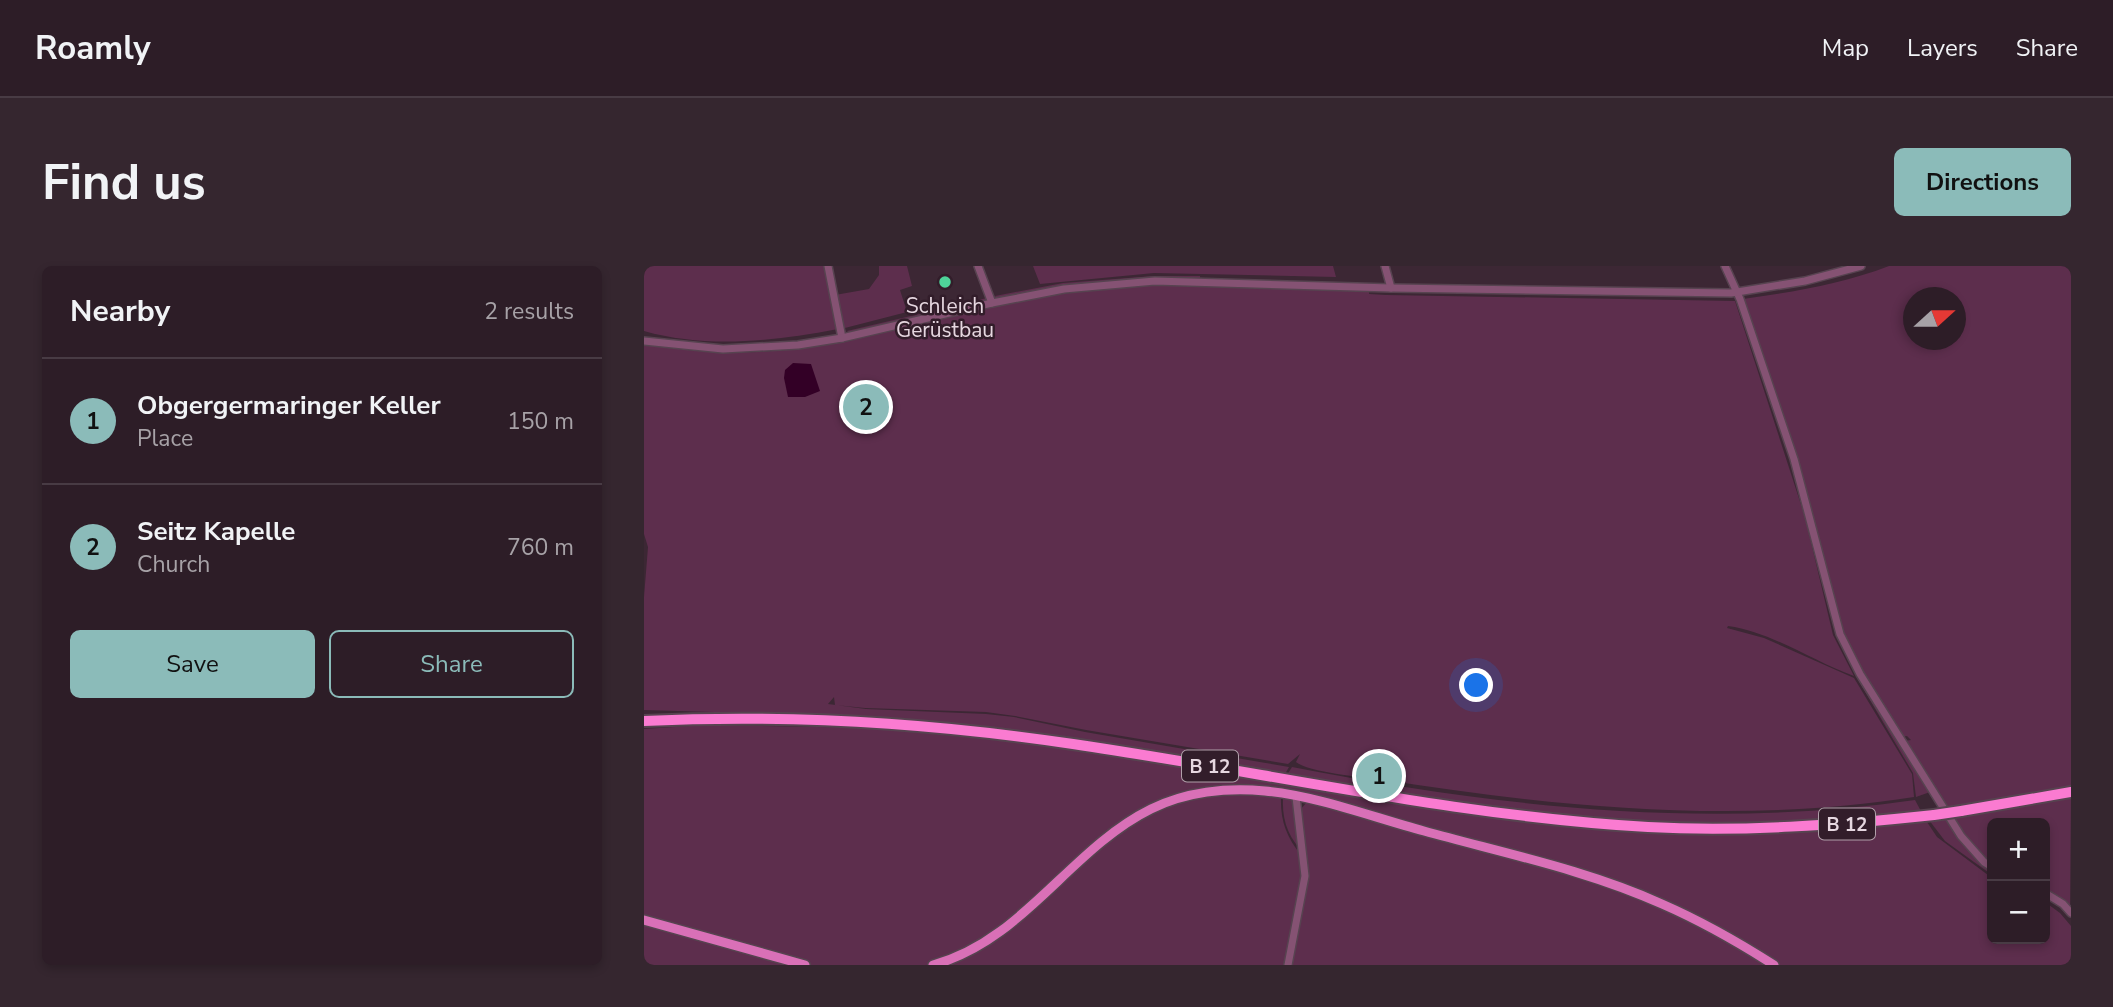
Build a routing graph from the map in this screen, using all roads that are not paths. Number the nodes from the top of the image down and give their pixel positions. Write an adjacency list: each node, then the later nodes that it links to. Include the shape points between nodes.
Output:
1 (828, 266): 9 (street)
2 (978, 266): 8 (street)
3 (1385, 266): 6 (street)
4 (1725, 266): 7 (street)
5 (1861, 266): 7 (street)
6 (1391, 288): 7 (street); 8 (street, via 1155,281 1064,289)
7 (1738, 296): 17 (street, via 1794,459 1840,634 1938,800 1969,847)
8 (992, 303): 9 (street)
9 (842, 338): 10 (street, via 735,349)
10 (645, 340)
11 (644, 713): 12 (highway)
12 (705, 718): 13 (highway, B 12); 14 (highway, B 12); 15 (highway, B 12, bridge, via 993,734 1427,804 1618,825 1759,828 1858,823)
13 (644, 721)
14 (644, 727)
15 (2071, 792)
16 (1296, 797): 22 (main road, via 1230,790 1152,808 1097,844 999,934); 23 (street, via 1305,876); 24 (main road, via 1627,890 1705,924)
17 (1987, 863)
18 (2050, 896): 19 (street)
19 (2071, 914)
20 (644, 920): 21 (main road)
21 (805, 965)
22 (933, 965)
23 (1288, 965)
24 (1774, 965)

